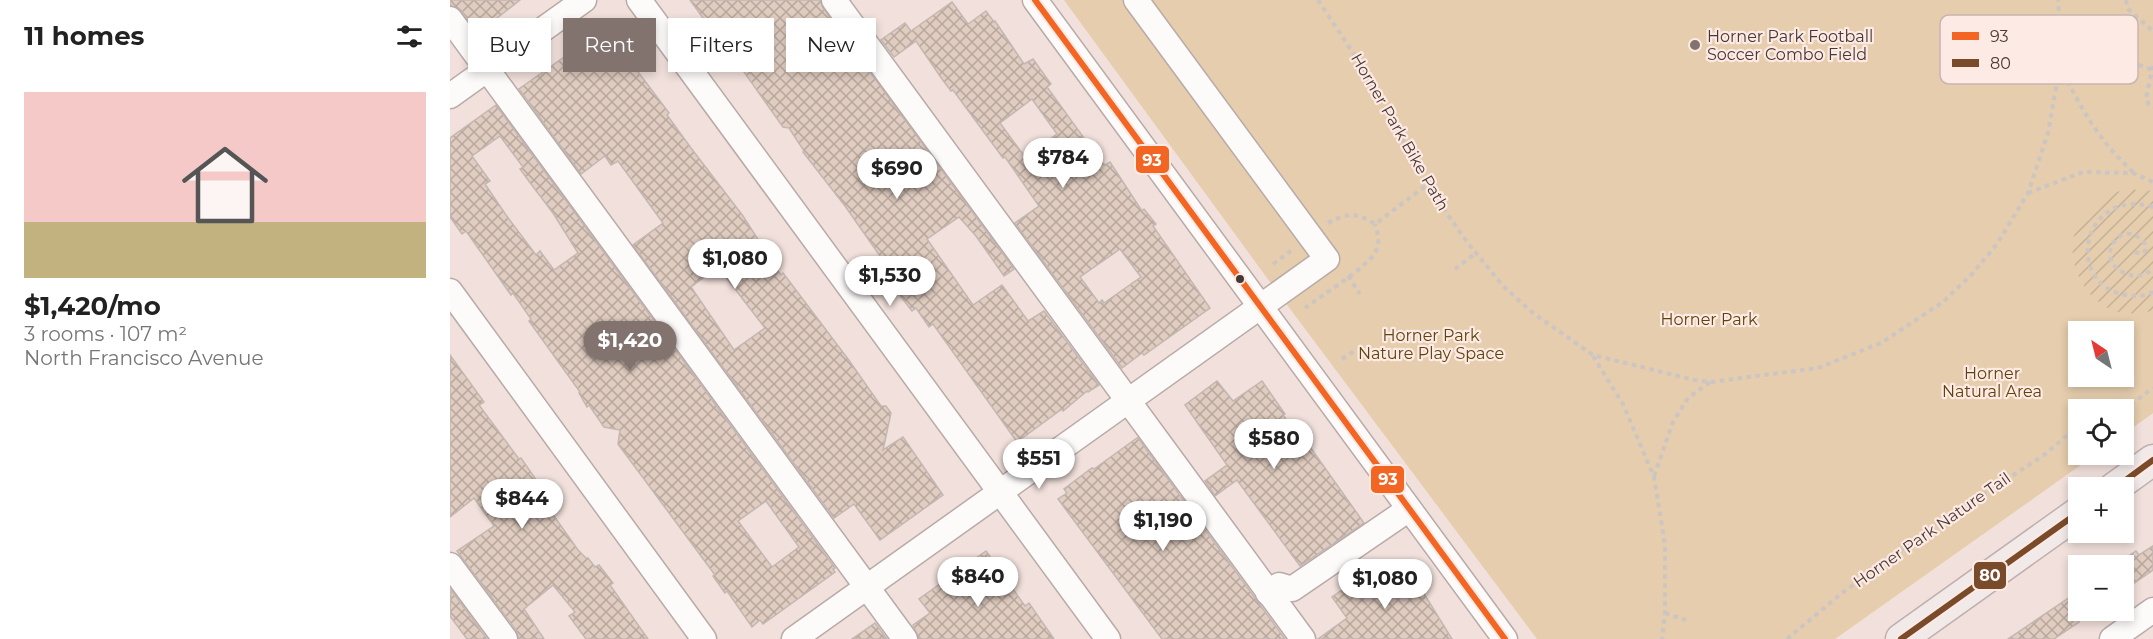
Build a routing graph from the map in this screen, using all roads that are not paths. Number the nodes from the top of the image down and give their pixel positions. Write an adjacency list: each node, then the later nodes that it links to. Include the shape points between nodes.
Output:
1 (584, 0): 7 (street)
2 (639, 0): 17 (street)
3 (834, 0): 14 (street)
4 (1035, 0): 13 (street)
5 (1137, 0): 13 (street, via 1327,259)
6 (450, 19): 8 (street)
7 (551, 23)
8 (468, 43)
9 (483, 72): 11 (street)
10 (489, 72): 21 (street)
11 (450, 96)
12 (450, 291): 26 (street)
13 (1261, 307): 14 (street); 18 (street)
14 (1128, 402): 17 (street); 22 (street)
15 (2153, 460): 16 (main road)
16 (2129, 477)
17 (1000, 492): 21 (street); 29 (street)
18 (1409, 509): 22 (street, via 1292,590 1279,585); 31 (street)
19 (2068, 520): 24 (main road)
20 (450, 565): 25 (street)
21 (867, 587): 27 (street); 28 (street)
22 (1268, 593): 30 (street)
23 (2153, 610): 32 (street)
24 (1918, 634)
25 (505, 639)
26 (704, 639)
27 (794, 639)
28 (904, 639)
29 (1108, 639)
30 (1303, 639)
31 (1505, 639)
32 (2112, 639)

